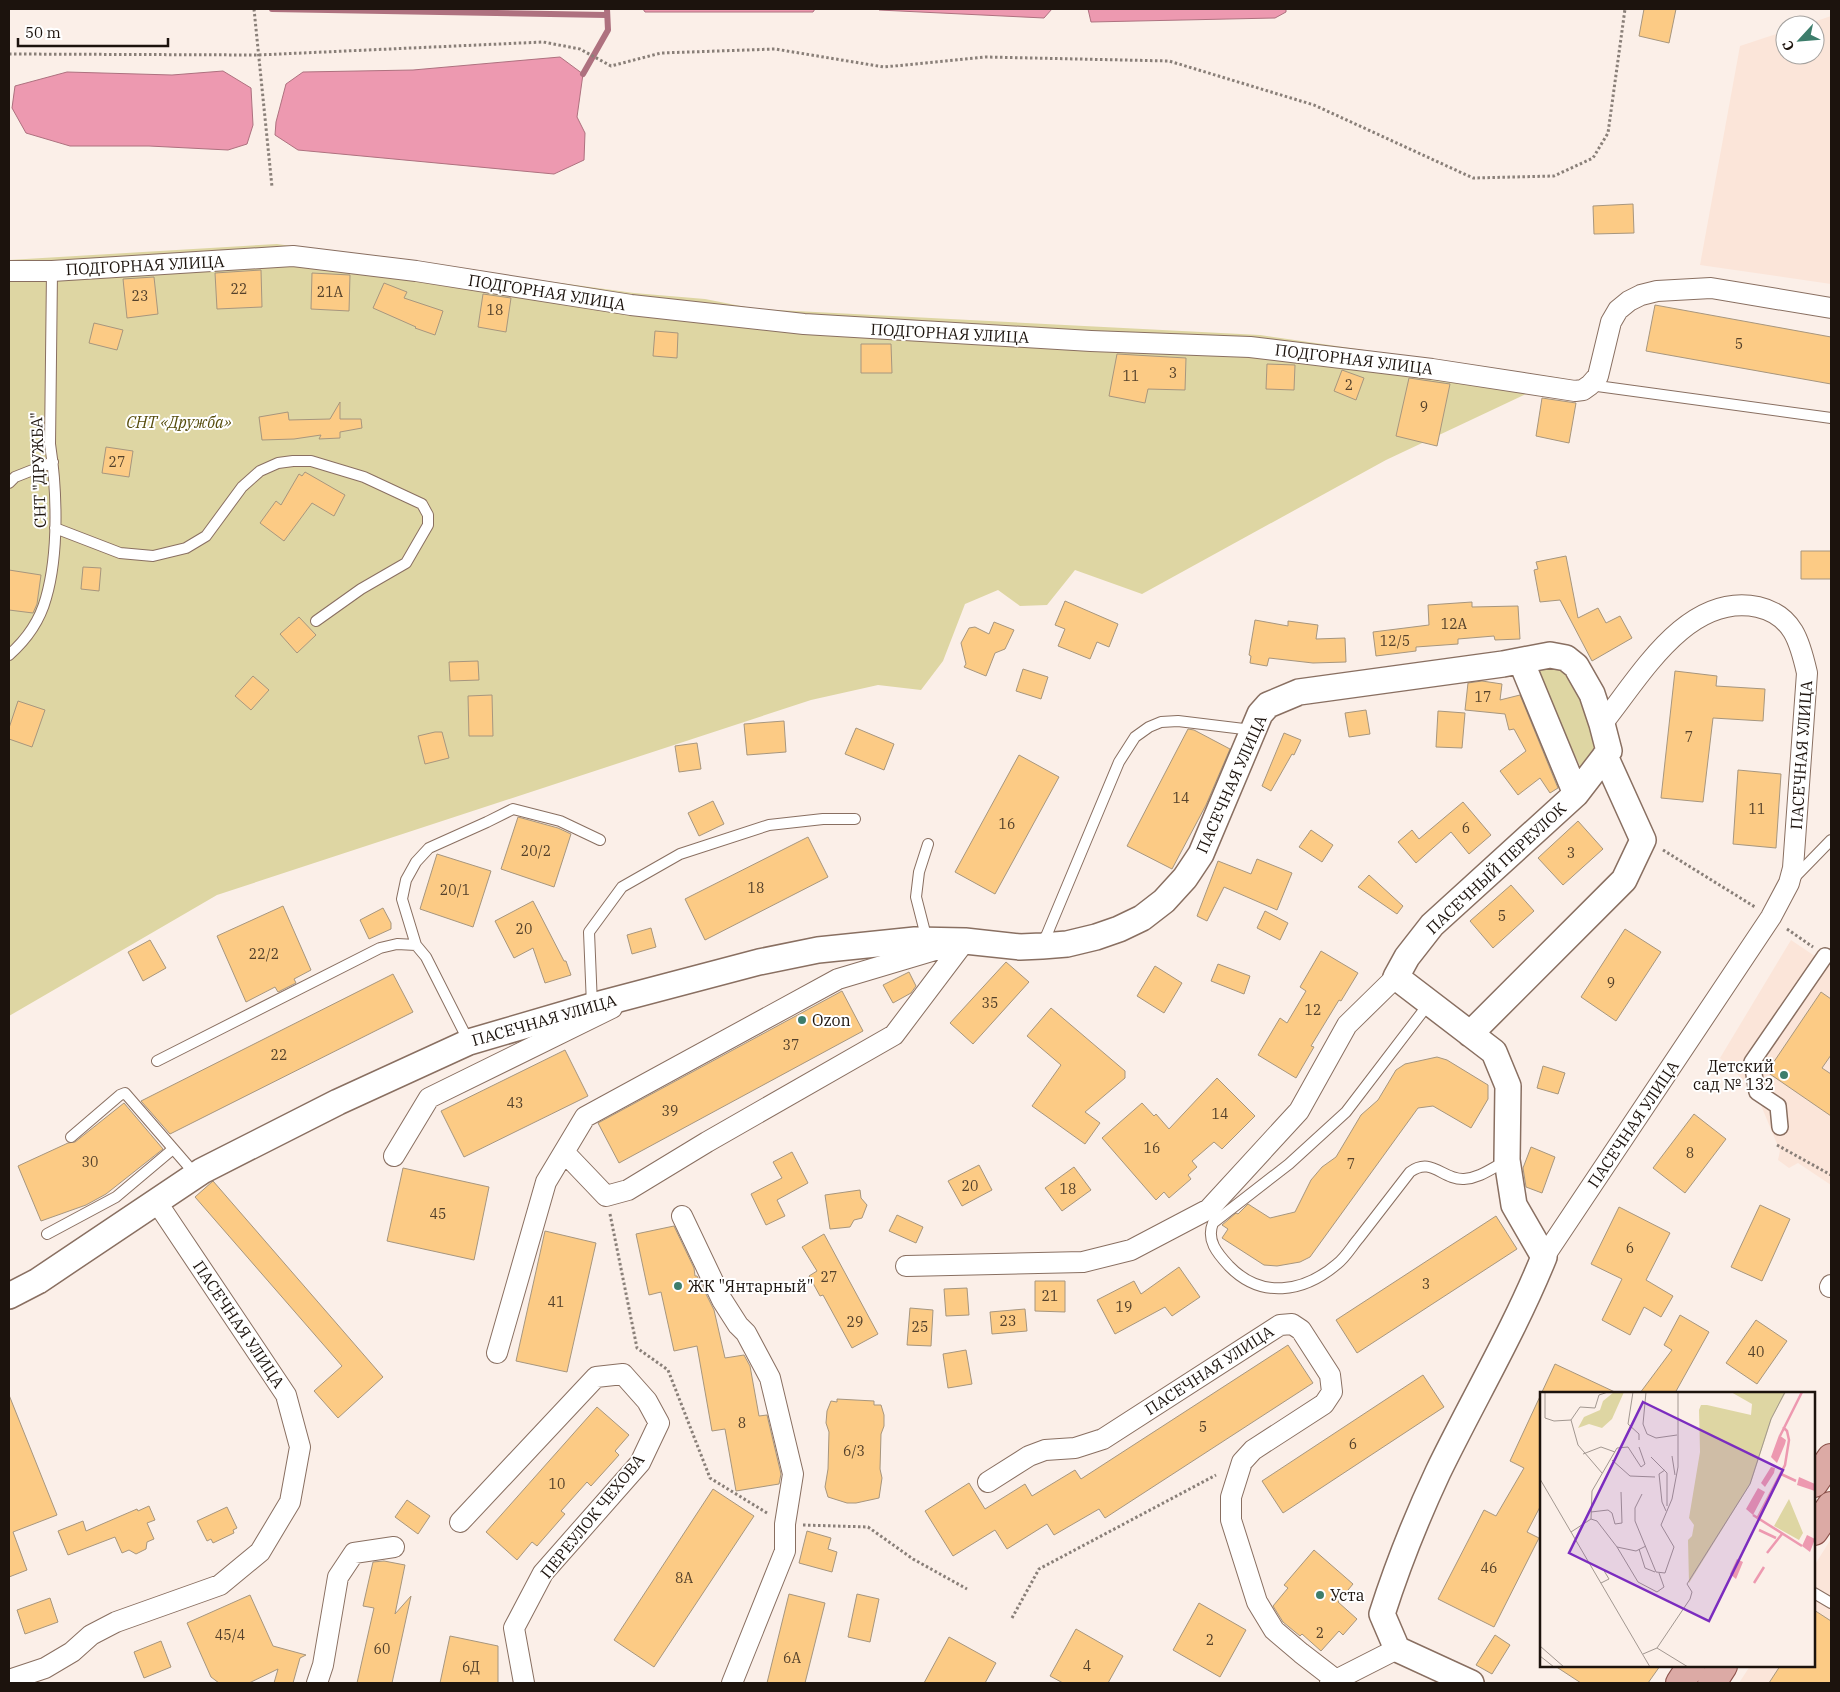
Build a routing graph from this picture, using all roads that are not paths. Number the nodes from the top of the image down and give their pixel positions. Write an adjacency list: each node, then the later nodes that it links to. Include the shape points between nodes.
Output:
1 (9, 271): 2 (street, ПОДГОРНАЯ УЛИЦА)
2 (52, 271): 4 (street, ПОДГОРНАЯ УЛИЦА, via 294,256 416,271 631,305 804,324 1250,347 1432,369 1564,391 1583,390); 6 (lane, СНТ "ДРУЖБА", via 50,444)
3 (1831, 308): 4 (street, via 1711,288 1641,295 1618,310 1611,322 1598,376)
4 (1590, 385): 5 (lane)
5 (1831, 418)
6 (53, 462): 7 (lane, via 15,477); 8 (lane, СНТ "ДРУЖБА")
7 (9, 483)
8 (55, 528): 9 (lane, via 120,553 153,556 186,548 206,536 242,487 260,471 278,463 294,461 311,461 364,477 422,504 428,515 428,525 406,563 361,589); 10 (lane, СНТ "ДРУЖБА", via 46,599 22,644)
9 (316, 621)
10 (9, 655)
11 (1521, 661): 12 (street, ПАСЕЧНАЯ УЛИЦА, via 1550,655 1566,658 1576,666 1592,694); 13 (street, ПАСЕЧНАЯ УЛИЦА, via 1299,692 1268,705); 15 (street, ПАСЕЧНЫЙ ПЕРЕУЛОК)
12 (1602, 724): 14 (street, ПАСЕЧНАЯ УЛИЦА, via 1609,751); 20 (street, ПАСЕЧНАЯ УЛИЦА, via 1660,651 1683,627 1700,616 1719,608 1748,605 1771,610 1789,625 1801,644 1807,673 1794,868)
13 (1253, 730): 24 (street, ПАСЕЧНАЯ УЛИЦА, via 1200,854 1185,878 1164,901 1142,918 1119,929 1067,944); 24 (lane, via 1161,722 1135,737 1119,762)
14 (1605, 756): 15 (street); 30 (street, via 1643,840 1624,880)
15 (1576, 794): 26 (street, ПАСЕЧНЫЙ ПЕРЕУЛОК, via 1432,925)
16 (855, 819): 29 (lane, via 769,825 680,854 622,887 589,932)
17 (600, 840): 23 (lane, via 560,821 513,809 429,848 406,880 402,899)
18 (1831, 840): 20 (lane)
19 (928, 844): 21 (lane, via 919,872 916,897)
20 (1789, 883): 43 (street, ПАСЕЧНАЯ УЛИЦА, via 1771,917)
21 (927, 940): 22 (street, ПАСЕЧНАЯ УЛИЦА); 27 (street, ПАСЕЧНАЯ УЛИЦА, via 818,950)
22 (966, 941): 24 (street, ПАСЕЧНАЯ УЛИЦА); 36 (street, ПАСЕЧНАЯ УЛИЦА, via 838,979 585,1117); 36 (street, via 894,1035 628,1190 606,1196)
23 (416, 945): 31 (lane, via 426,957); 32 (lane, via 397,944 380,948)
24 (1042, 946)
25 (1825, 956): 33 (street, via 1752,1062 1757,1092 1778,1106)
26 (1396, 977): 30 (street); 44 (street, ПАСЕЧНЫЙ ПЕРЕУЛОК, via 1347,1025 1299,1111 1209,1209 1131,1250 1083,1262)
27 (646, 992): 29 (street, ПАСЕЧНАЯ УЛИЦА); 37 (street, via 430,1098)
28 (1430, 1002): 38 (lane, via 1346,1112 1289,1164 1213,1223 1210,1240 1237,1274 1249,1282 1284,1289 1303,1284 1338,1264 1416,1168 1426,1165 1452,1178 1463,1179 1478,1177)
29 (592, 1006): 31 (street, ПАСЕЧНАЯ УЛИЦА)
30 (1470, 1034): 38 (street, via 1494,1052 1508,1086)
31 (469, 1042): 39 (street, ПАСЕЧНАЯ УЛИЦА, via 338,1102)
32 (157, 1061)
33 (1780, 1127)
34 (71, 1137): 35 (lane, via 125,1093)
35 (173, 1148): 39 (lane); 42 (lane, via 116,1197)
36 (564, 1152): 46 (street, ПАСЕЧНАЯ УЛИЦА, via 546,1182)
37 (394, 1156)
38 (1507, 1160): 43 (street, via 1514,1205)
39 (196, 1175): 40 (street, ПАСЕЧНАЯ УЛИЦА)
40 (156, 1201): 45 (street, ПАСЕЧНАЯ УЛИЦА, via 38,1281); 59 (street, ПАСЕЧНАЯ УЛИЦА, via 286,1394 300,1447 290,1502 260,1552 220,1585 116,1622 45,1668)
41 (682, 1216): 63 (street, via 722,1300 746,1333 770,1378 793,1474 785,1524 785,1551)
42 (47, 1234)
43 (1544, 1257): 56 (street, ПАСЕЧНАЯ УЛИЦА, via 1522,1309 1438,1473 1392,1580 1382,1614)
44 (906, 1266)
45 (9, 1296)
46 (498, 1353)
47 (1831, 1458): 49 (main road)
48 (988, 1482): 60 (street, ПАСЕЧНАЯ УЛИЦА, via 1028,1456 1045,1450 1075,1448 1103,1439 1280,1325 1292,1324 1301,1330 1330,1375 1332,1392 1324,1404 1253,1450 1242,1462 1231,1497 1231,1520 1257,1602 1274,1630)
49 (1815, 1482)
50 (1831, 1506): 52 (main road)
51 (460, 1522): 62 (street, ПЕРЕУЛОК ЧЕХОВА, via 596,1377 623,1374 647,1401 658,1423 640,1464 543,1573 514,1628)
52 (1815, 1530)
53 (394, 1547): 61 (street, via 354,1553 338,1577)
54 (1815, 1594): 55 (lane)
55 (1831, 1603)
56 (1397, 1649): 60 (street); 64 (street)
57 (1690, 1667): 65 (main road)
58 (1722, 1667): 66 (main road)
59 (9, 1680)
60 (1333, 1682)
61 (317, 1683)
62 (524, 1683)
63 (732, 1683)
64 (1471, 1683)
65 (1680, 1683)
66 (1712, 1683)

